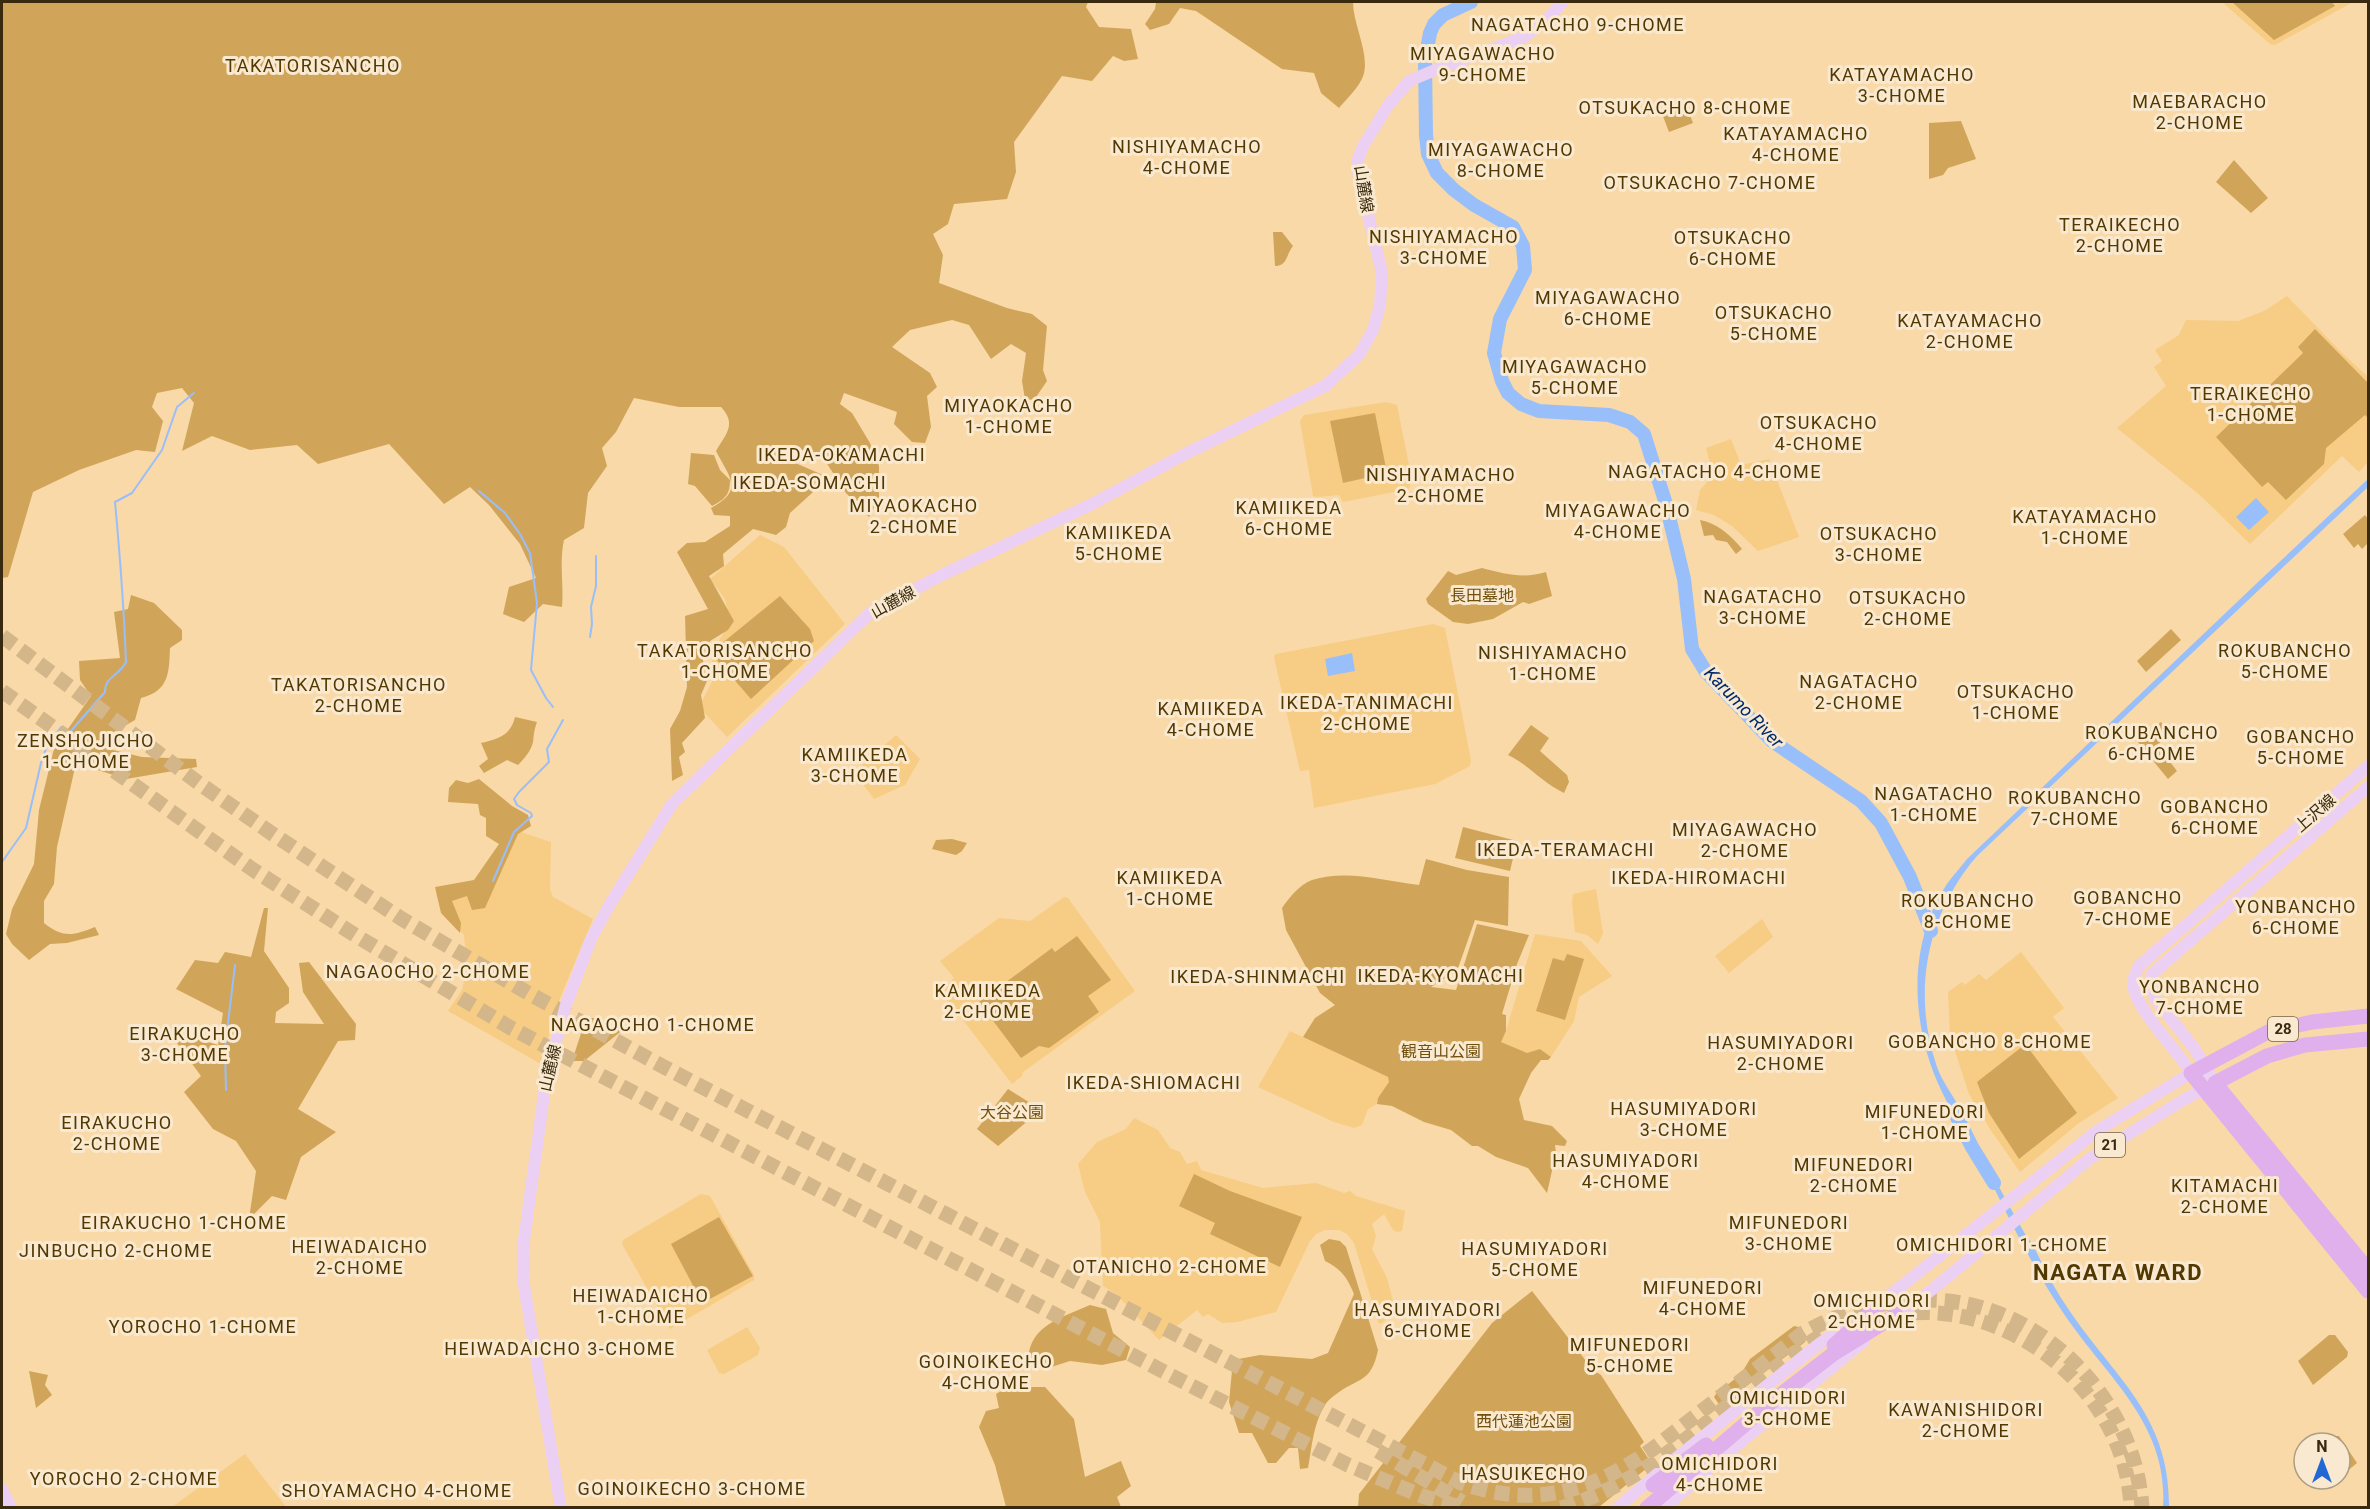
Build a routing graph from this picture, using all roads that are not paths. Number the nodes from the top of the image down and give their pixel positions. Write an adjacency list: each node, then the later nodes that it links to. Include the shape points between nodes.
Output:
1 (1563, 2): 15 (main road, 山麓線, via 1524,37 1409,81 1387,107 1362,148 1358,173 1382,273 1380,305 1359,355 1344,371 1325,386 871,612 681,793 591,939 566,1005 547,1073 523,1246 525,1285)
2 (2368, 766): 6 (main road, 上沢線, via 2139,966 2133,984 2139,1002 2182,1057)
3 (2368, 787): 6 (main road, 上沢線, via 2152,974 2150,987 2156,1000 2194,1048)
4 (2368, 1016): 6 (highway, 28, via 2268,1032)
5 (2368, 1039): 7 (highway, 28, via 2305,1045 2267,1056)
6 (2198, 1069): 7 (highway); 10 (main road, 21, via 2097,1131)
7 (2209, 1085): 8 (highway); 9 (highway); 11 (main road, 21, via 2089,1159 1933,1289)
8 (2368, 1270)
9 (2368, 1291)
10 (1886, 1299): 12 (highway, via 1829,1350); 16 (main road, 21, via 1819,1344)
11 (1896, 1315): 17 (highway, via 1833,1354); 18 (main road, 21)
12 (1653, 1485)
13 (2, 1490): 14 (main road)
14 (11, 1508)
15 (561, 1508)
16 (1617, 1508)
17 (1647, 1508)
18 (1664, 1508)

